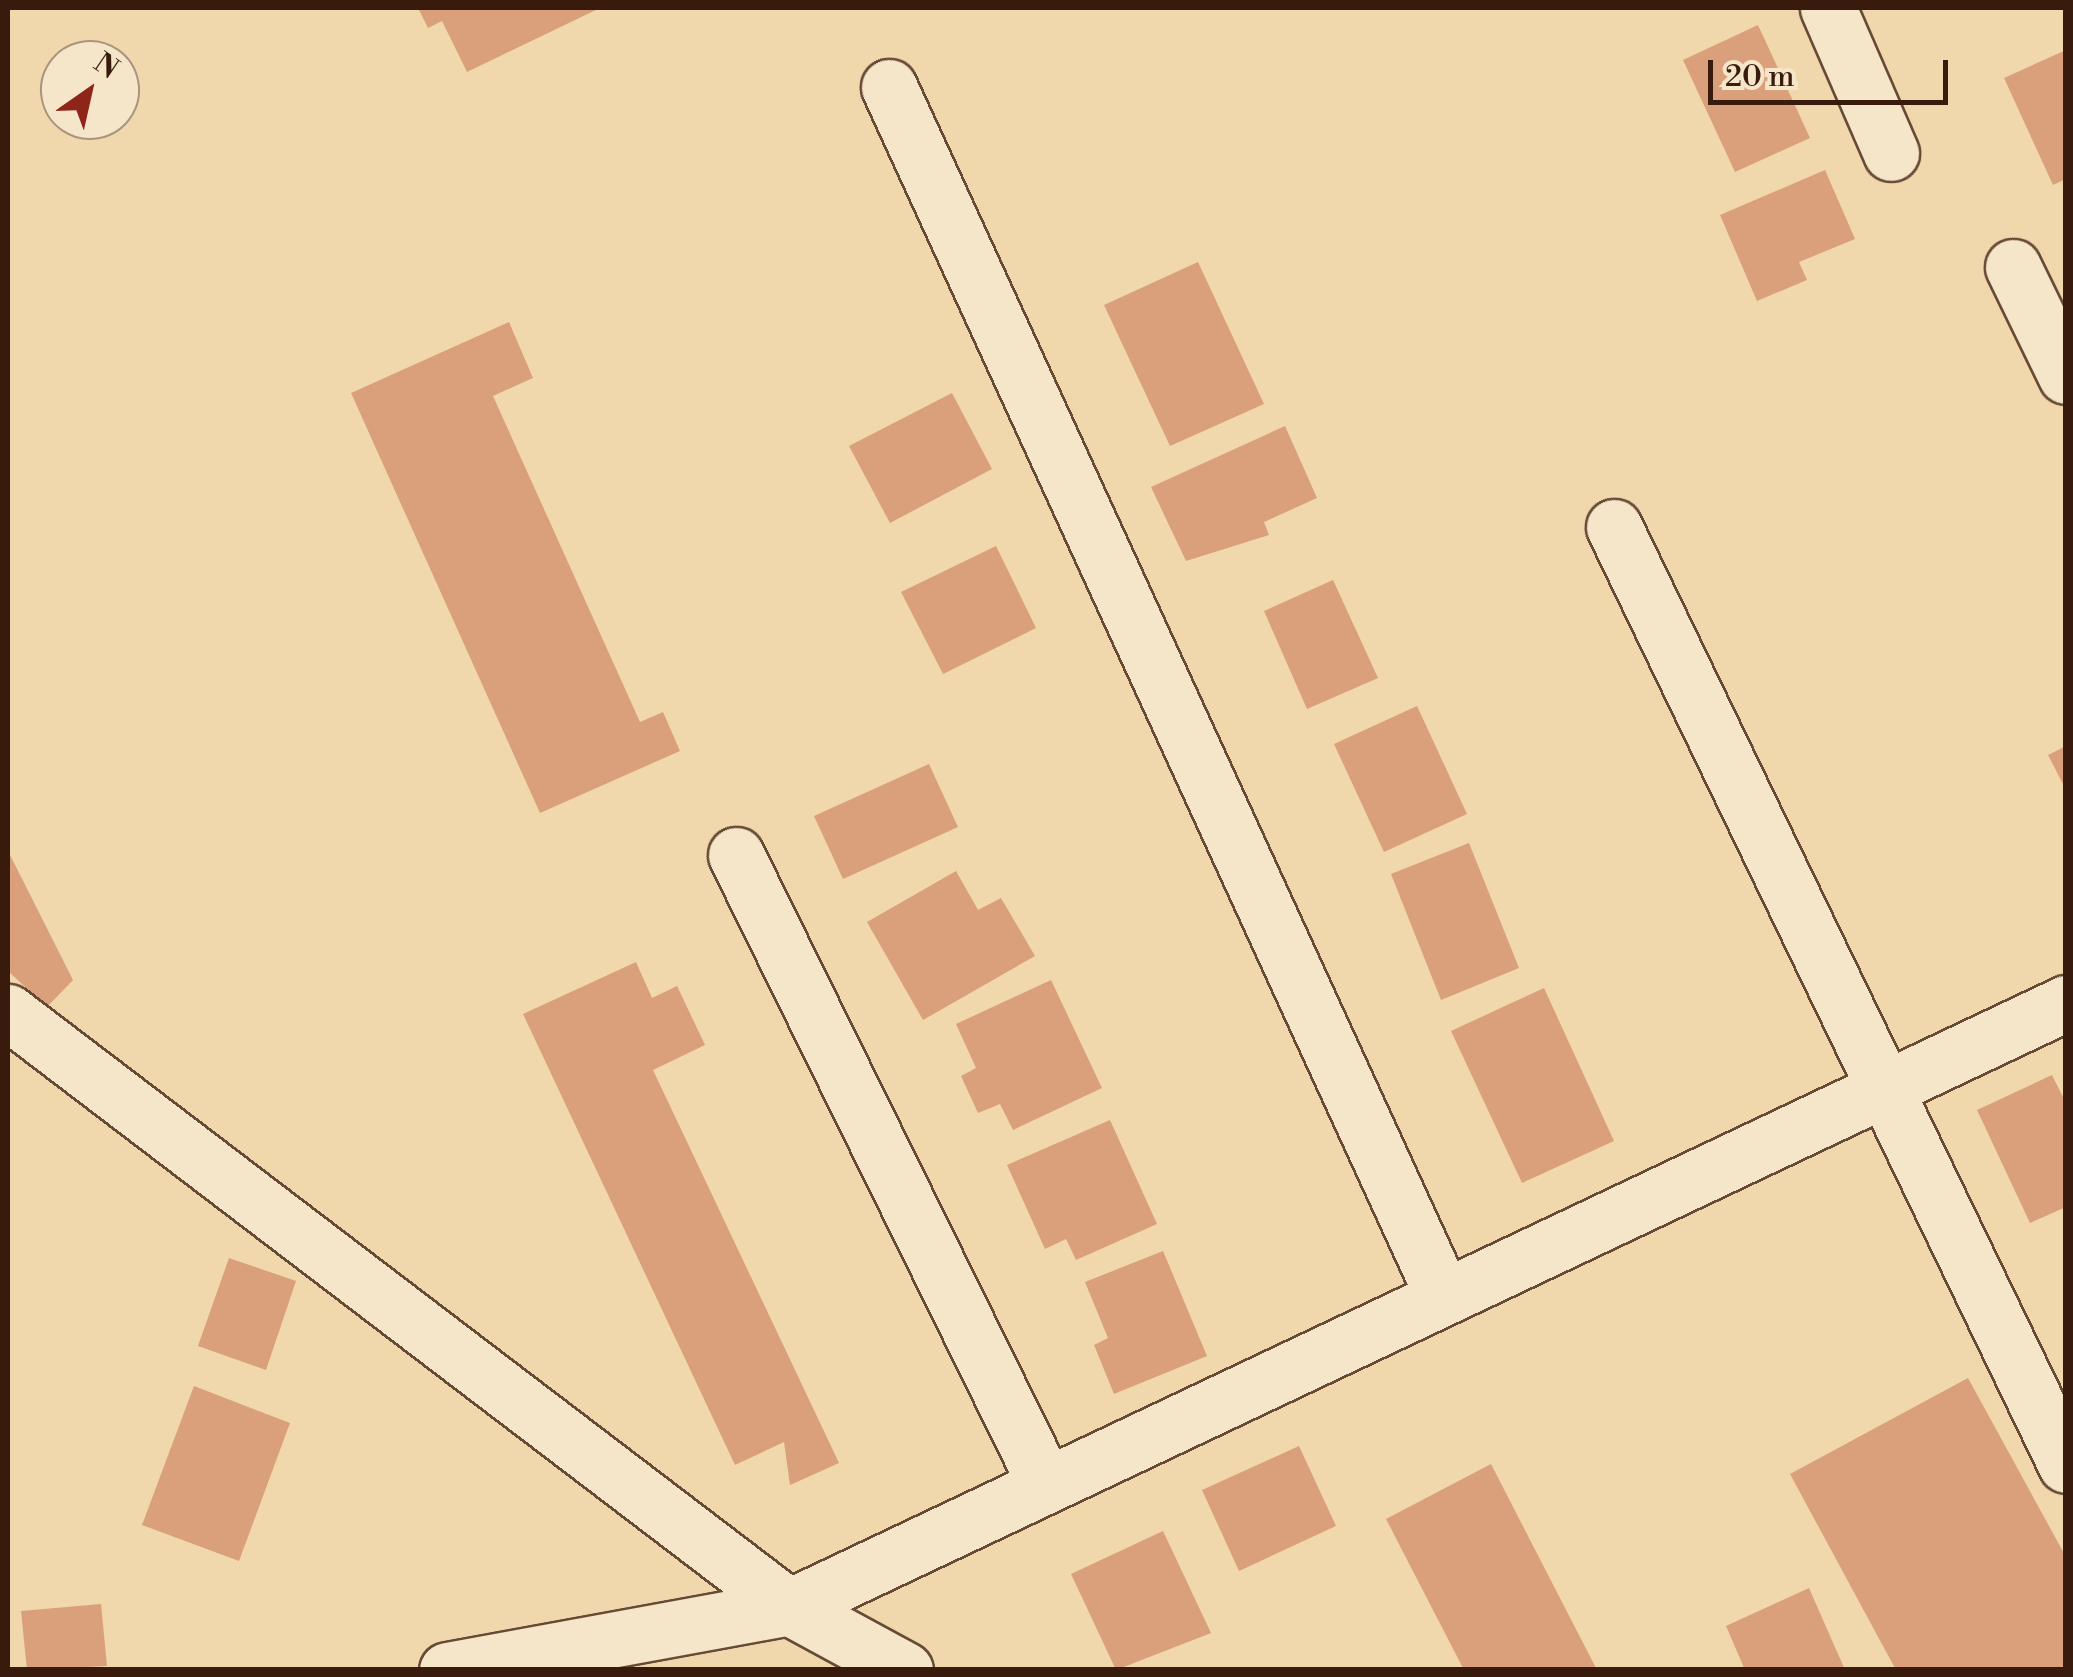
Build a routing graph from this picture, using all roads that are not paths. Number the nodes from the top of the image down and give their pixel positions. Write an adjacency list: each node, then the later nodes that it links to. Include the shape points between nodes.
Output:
1 (1828, 8): 3 (street)
2 (888, 87): 11 (street)
3 (1891, 154)
4 (2014, 266): 5 (street)
5 (2066, 376)
6 (1614, 528): 10 (street)
7 (736, 855): 13 (street)
8 (2066, 1004): 10 (street)
9 (8, 1012): 14 (street)
10 (1880, 1091): 11 (street); 12 (street)
11 (1443, 1296): 13 (street)
12 (2066, 1466)
13 (1046, 1485): 14 (street)
14 (789, 1606): 15 (street); 16 (street)
15 (835, 1656): 17 (street)
16 (447, 1670)
17 (905, 1670)

